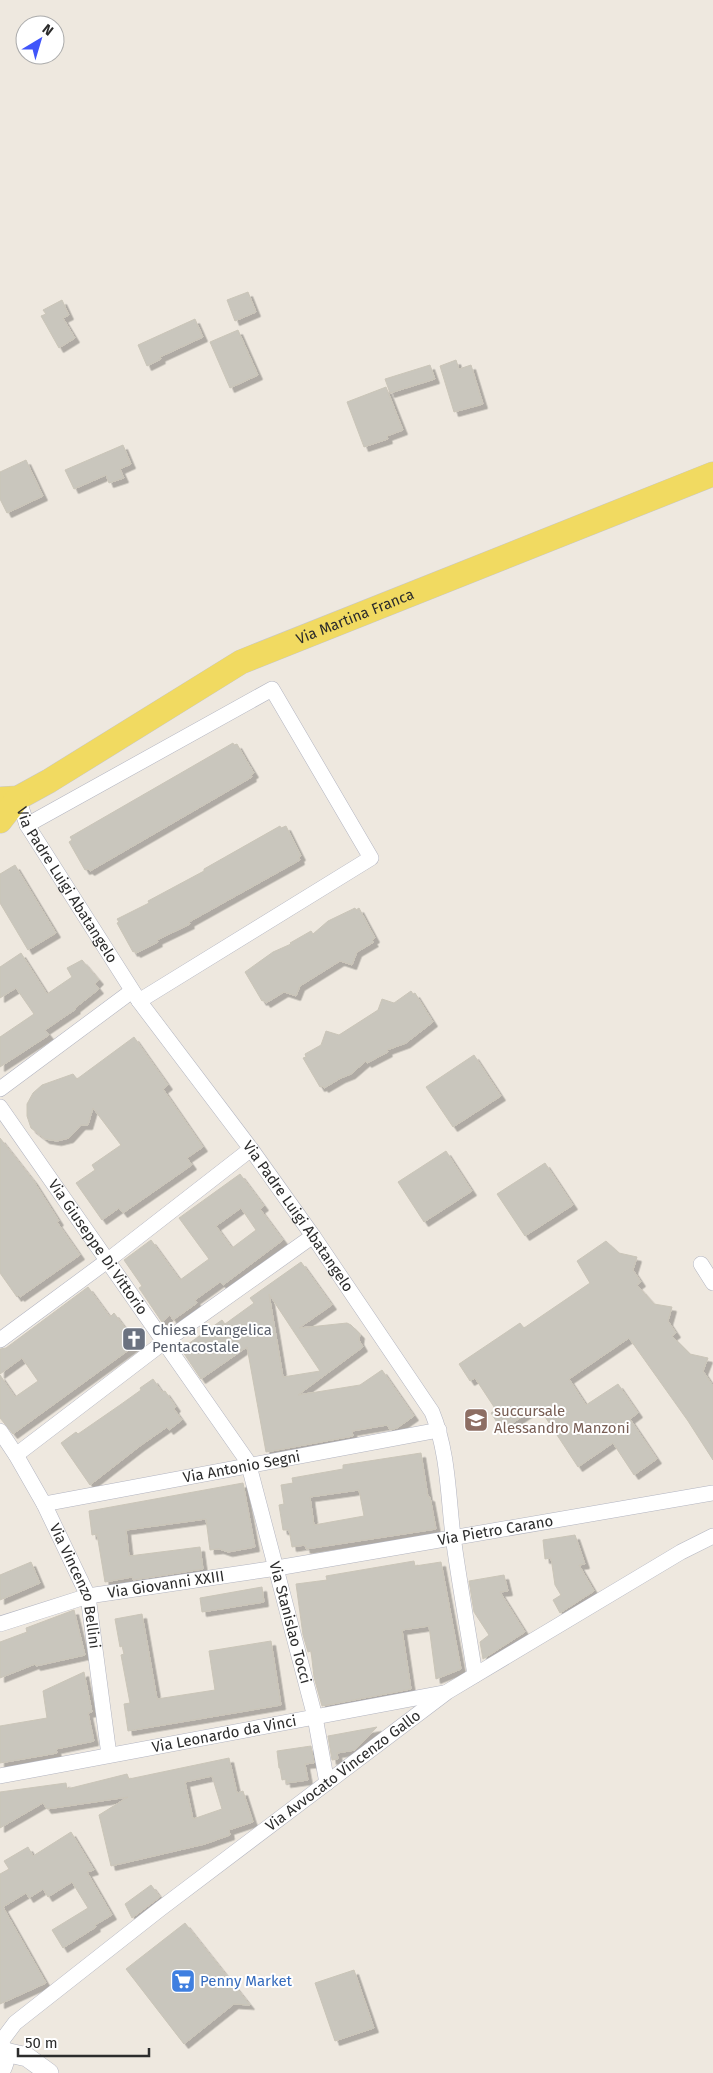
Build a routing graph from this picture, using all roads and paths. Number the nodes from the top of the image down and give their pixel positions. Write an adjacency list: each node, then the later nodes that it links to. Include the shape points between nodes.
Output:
1 (713, 474): 2 (main road, Via Martina Franca, via 241,662 49,781)
2 (9, 798): 3 (main road, Via Martina Franca); 4 (street, Via Padre Luigi Abatangelo)
3 (0, 821)
4 (27, 825): 5 (street, Via Padre Luigi Abatangelo); 5 (street, via 272,689 371,858)
5 (135, 996): 6 (street); 8 (street, Via Padre Luigi Abatangelo)
6 (0, 1088)
7 (0, 1107): 10 (street, Via Giuseppe Di Vittorio)
8 (251, 1149): 9 (street, Via Padre Luigi Abatangelo); 10 (street)
9 (313, 1236): 14 (street); 15 (street, Via Padre Luigi Abatangelo, via 432,1412)
10 (108, 1261): 13 (street); 14 (street, Via Giuseppe Di Vittorio)
11 (701, 1264): 12 (street)
12 (713, 1283)
13 (0, 1340)
14 (164, 1342): 17 (street); 18 (street, Via Giuseppe Di Vittorio)
15 (439, 1430): 18 (street, Via Antonio Segni); 22 (street, Via Padre Luigi Abatangelo)
16 (0, 1431): 17 (street, Via Vincenzo Bellini)
17 (16, 1455): 20 (street, Via Vincenzo Bellini)
18 (249, 1464): 20 (street, Via Antonio Segni); 23 (street, Via Stanislao Tocci)
19 (713, 1493): 22 (street, Via Pietro Carano)
20 (44, 1504): 24 (street, Via Vincenzo Bellini)
21 (713, 1536): 26 (street, Via Avvocato Vincenzo Gallo)
22 (453, 1537): 23 (street, Via Pietro Carano); 26 (street, Via Padre Luigi Abatangelo)
23 (277, 1568): 24 (street, Via Giovanni XXIII); 28 (street, Via Stanislao Tocci)
24 (88, 1596): 25 (street, Via Giovanni XXIII); 29 (street, Via Vincenzo Bellini)
25 (0, 1624)
26 (475, 1676): 27 (street, Via Avvocato Vincenzo Gallo)
27 (447, 1692): 28 (street, Via Leonardo da Vinci); 31 (street, Via Avvocato Vincenzo Gallo)
28 (315, 1717): 29 (street, Via Leonardo da Vinci); 31 (street, Via Stanislao Tocci)
29 (109, 1756): 30 (street, Via Leonardo da Vinci)
30 (0, 1776)
31 (327, 1783): 32 (street, Via Avvocato Vincenzo Gallo, via 15,2023)
32 (2, 2047): 33 (street, via 6,2062); 34 (street, via 27,2057)
33 (1, 2072)
34 (49, 2073)

